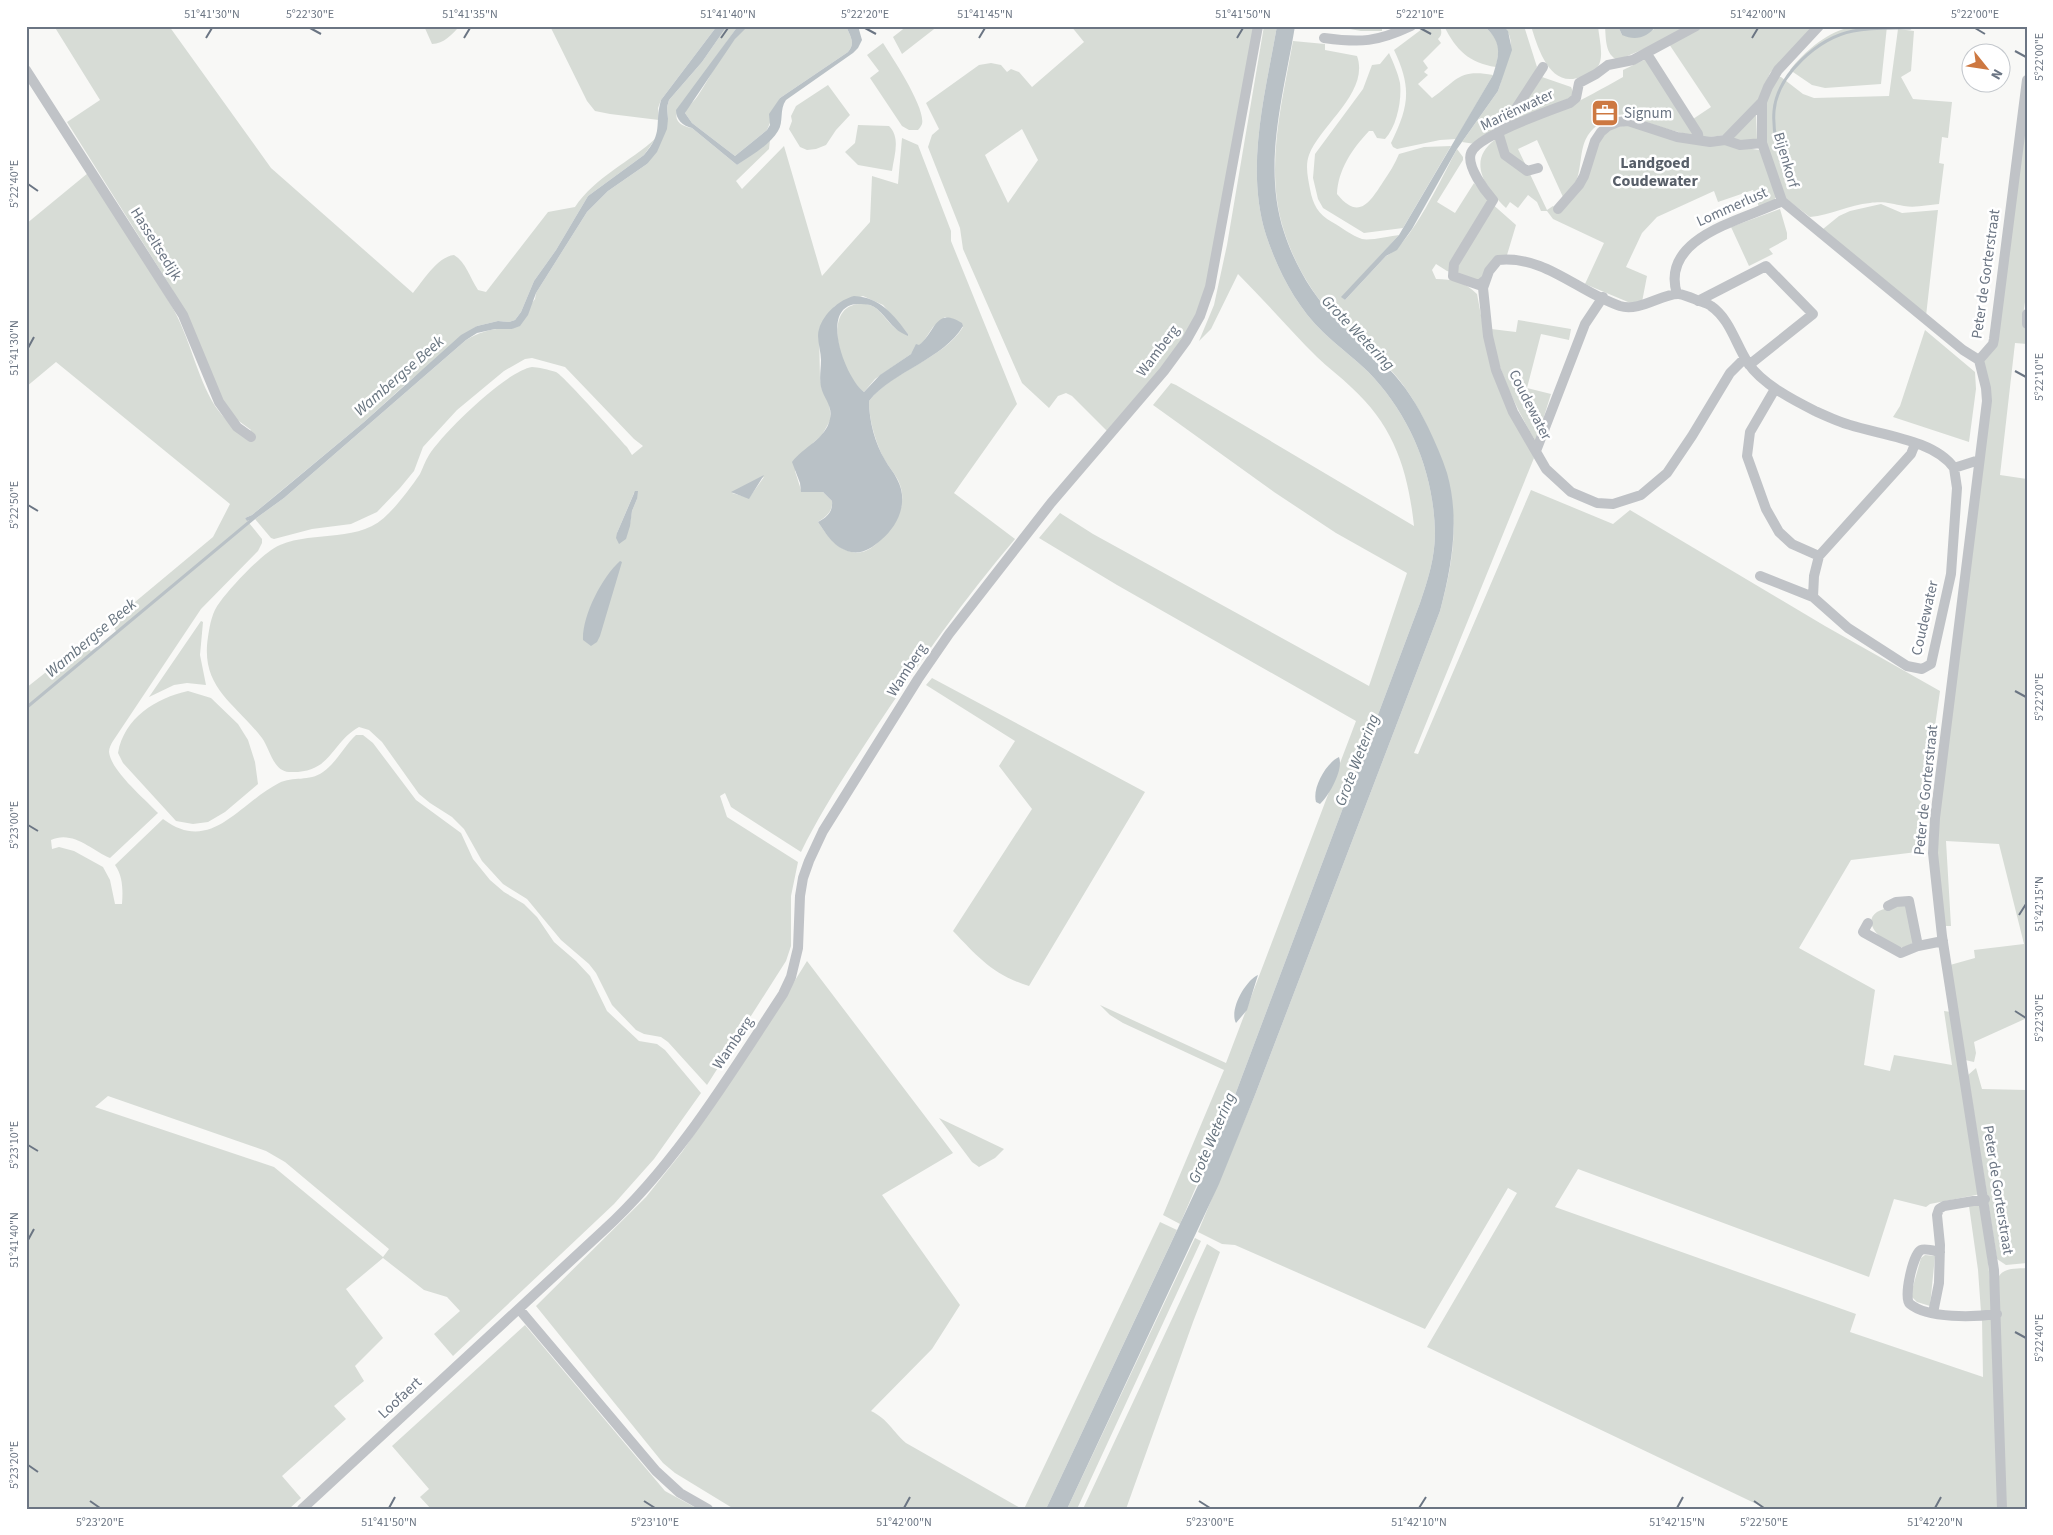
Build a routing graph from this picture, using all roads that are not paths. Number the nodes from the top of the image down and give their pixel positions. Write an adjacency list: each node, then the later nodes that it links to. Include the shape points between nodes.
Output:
1 (1258, 26): 41 (street, Wamberg, via 1210,287 1200,316 1186,341 949,634 823,831 803,878 798,948 792,977 728,1077 683,1141 636,1197)
2 (1411, 26): 5 (street, via 1367,42)
3 (1696, 26): 6 (street, Mariënwater)
4 (1819, 26): 10 (street, Bijenkorf, via 1778,70)
5 (1324, 38)
6 (1647, 54): 11 (street, Mariënwater, via 1608,65 1579,83 1576,98 1570,102); 12 (street)
7 (1543, 67): 11 (street)
8 (26, 70): 27 (street, Hasseltsedijk, via 183,315 219,402 237,426)
9 (2026, 87): 24 (street, Peter de Gorterstraat, via 1994,339)
10 (1762, 102): 13 (street); 14 (street, Bijenkorf)
11 (1498, 132): 15 (street, via 1505,155 1527,171); 18 (street, Mariënwater, via 1474,148 1470,158 1482,188 1493,200 1454,264 1453,276 1479,285)
12 (1699, 140): 13 (street); 17 (street, via 1628,122 1608,126 1595,141 1579,185)
13 (1725, 140): 14 (street, via 1740,145)
14 (1762, 143): 16 (street, Bijenkorf)
15 (1538, 168)
16 (1782, 201): 19 (street, Lommerlust, via 1696,240 1681,257 1674,282); 24 (street, Bijenkorf)
17 (1558, 209)
18 (1485, 280): 20 (street, via 1498,260 1526,260 1563,275); 29 (street, Coudewater, via 1482,288 1496,370 1513,412)
19 (1677, 294): 20 (street, via 1642,305 1622,306); 21 (street)
20 (1603, 297): 29 (street, via 1585,324)
21 (1698, 301): 25 (street, via 1711,305 1723,318); 25 (street, Coudewater, via 1766,266 1813,314)
22 (2027, 314): 23 (street)
23 (2027, 324)
24 (1979, 360): 30 (street, Peter de Gorterstraat, via 1987,394)
25 (1747, 362): 26 (street); 29 (street, Coudewater, via 1730,373 1666,473 1641,495 1614,504 1597,503 1571,492 1546,469)
26 (1775, 389): 28 (street, via 1849,425); 32 (street, via 1750,432 1747,456 1766,509 1779,532 1792,544)
27 (251, 437)
28 (1915, 444): 31 (street, via 1932,449); 32 (street, via 1911,454)
29 (1536, 451)
30 (1979, 460): 31 (street); 37 (street, Peter de Gorterstraat, via 1934,835 1934,870)
31 (1954, 468): 34 (street, Coudewater, via 1957,488 1951,574 1931,664 1922,669 1908,666 1848,628)
32 (1819, 556): 34 (street)
33 (1760, 576): 34 (street, Coudewater)
34 (1813, 597)
35 (1888, 906): 38 (street, via 1909,901)
36 (1868, 922): 38 (street, via 1863,932 1901,953)
37 (1943, 941): 38 (street); 39 (street, Peter de Gorterstraat)
38 (1918, 946)
39 (1985, 1199): 40 (street, via 1939,1209); 43 (street, Peter de Gorterstraat)
40 (1940, 1252): 42 (street, via 1939,1283); 42 (street, via 1919,1251 1907,1290 1910,1304)
41 (522, 1306): 44 (street, Loofaert); 45 (street, via 656,1471 680,1493)
42 (1933, 1313): 43 (street, via 1963,1317)
43 (1997, 1314): 46 (street, Peter de Gorterstraat)
44 (302, 1509)
45 (708, 1509)
46 (2002, 1509)

